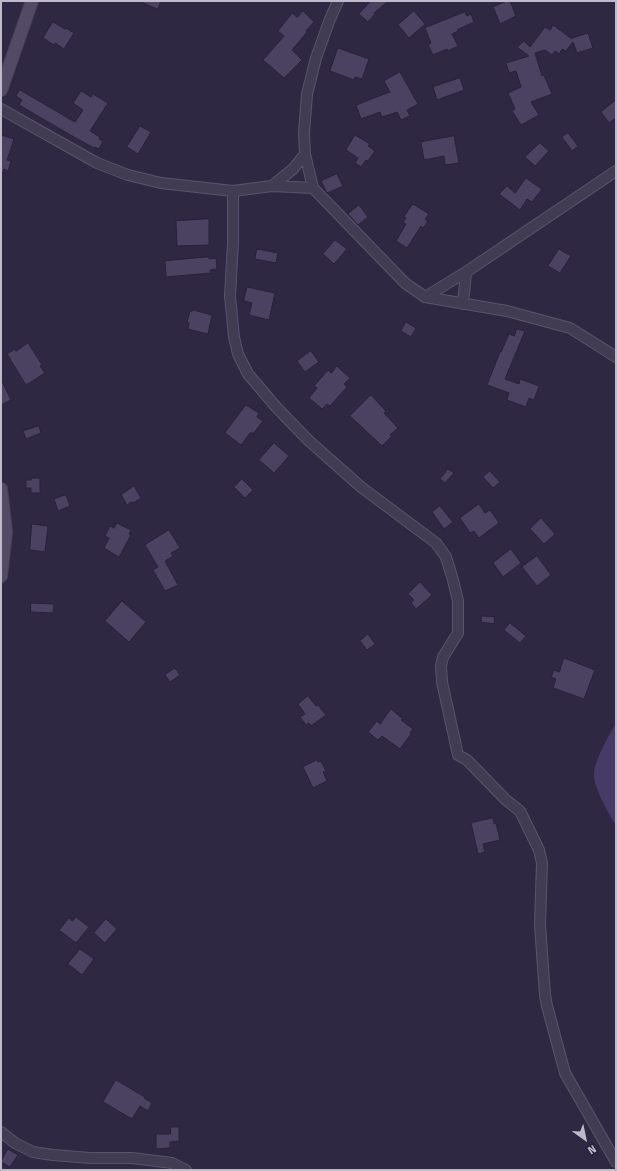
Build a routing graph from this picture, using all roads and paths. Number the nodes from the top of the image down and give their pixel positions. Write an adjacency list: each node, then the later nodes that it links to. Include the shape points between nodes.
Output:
1 (32, 1): 3 (street)
2 (338, 1): 5 (street, via 316,58 307,94)
3 (1, 90)
4 (1, 109): 9 (street, via 97,163 128,175 161,183)
5 (305, 154): 7 (street, via 293,169); 8 (street)
6 (616, 171): 10 (street)
7 (272, 186): 8 (street); 9 (street)
8 (312, 188): 11 (street, via 405,283)
9 (233, 191): 17 (street, via 230,296 238,354 248,374 308,440 361,487 436,543 446,557 458,601 458,633 441,666 442,682 458,755 467,760 520,811 539,850 542,863 540,925 547,1006 564,1073)
10 (466, 272): 11 (street); 12 (street)
11 (426, 298): 12 (street)
12 (463, 304): 13 (street, via 507,311 570,328)
13 (616, 357)
14 (1, 489): 15 (street, via 6,532)
15 (1, 576)
16 (1, 1132): 18 (street, via 14,1143 33,1152 90,1158 132,1158 172,1163)
17 (616, 1162)
18 (186, 1170)

